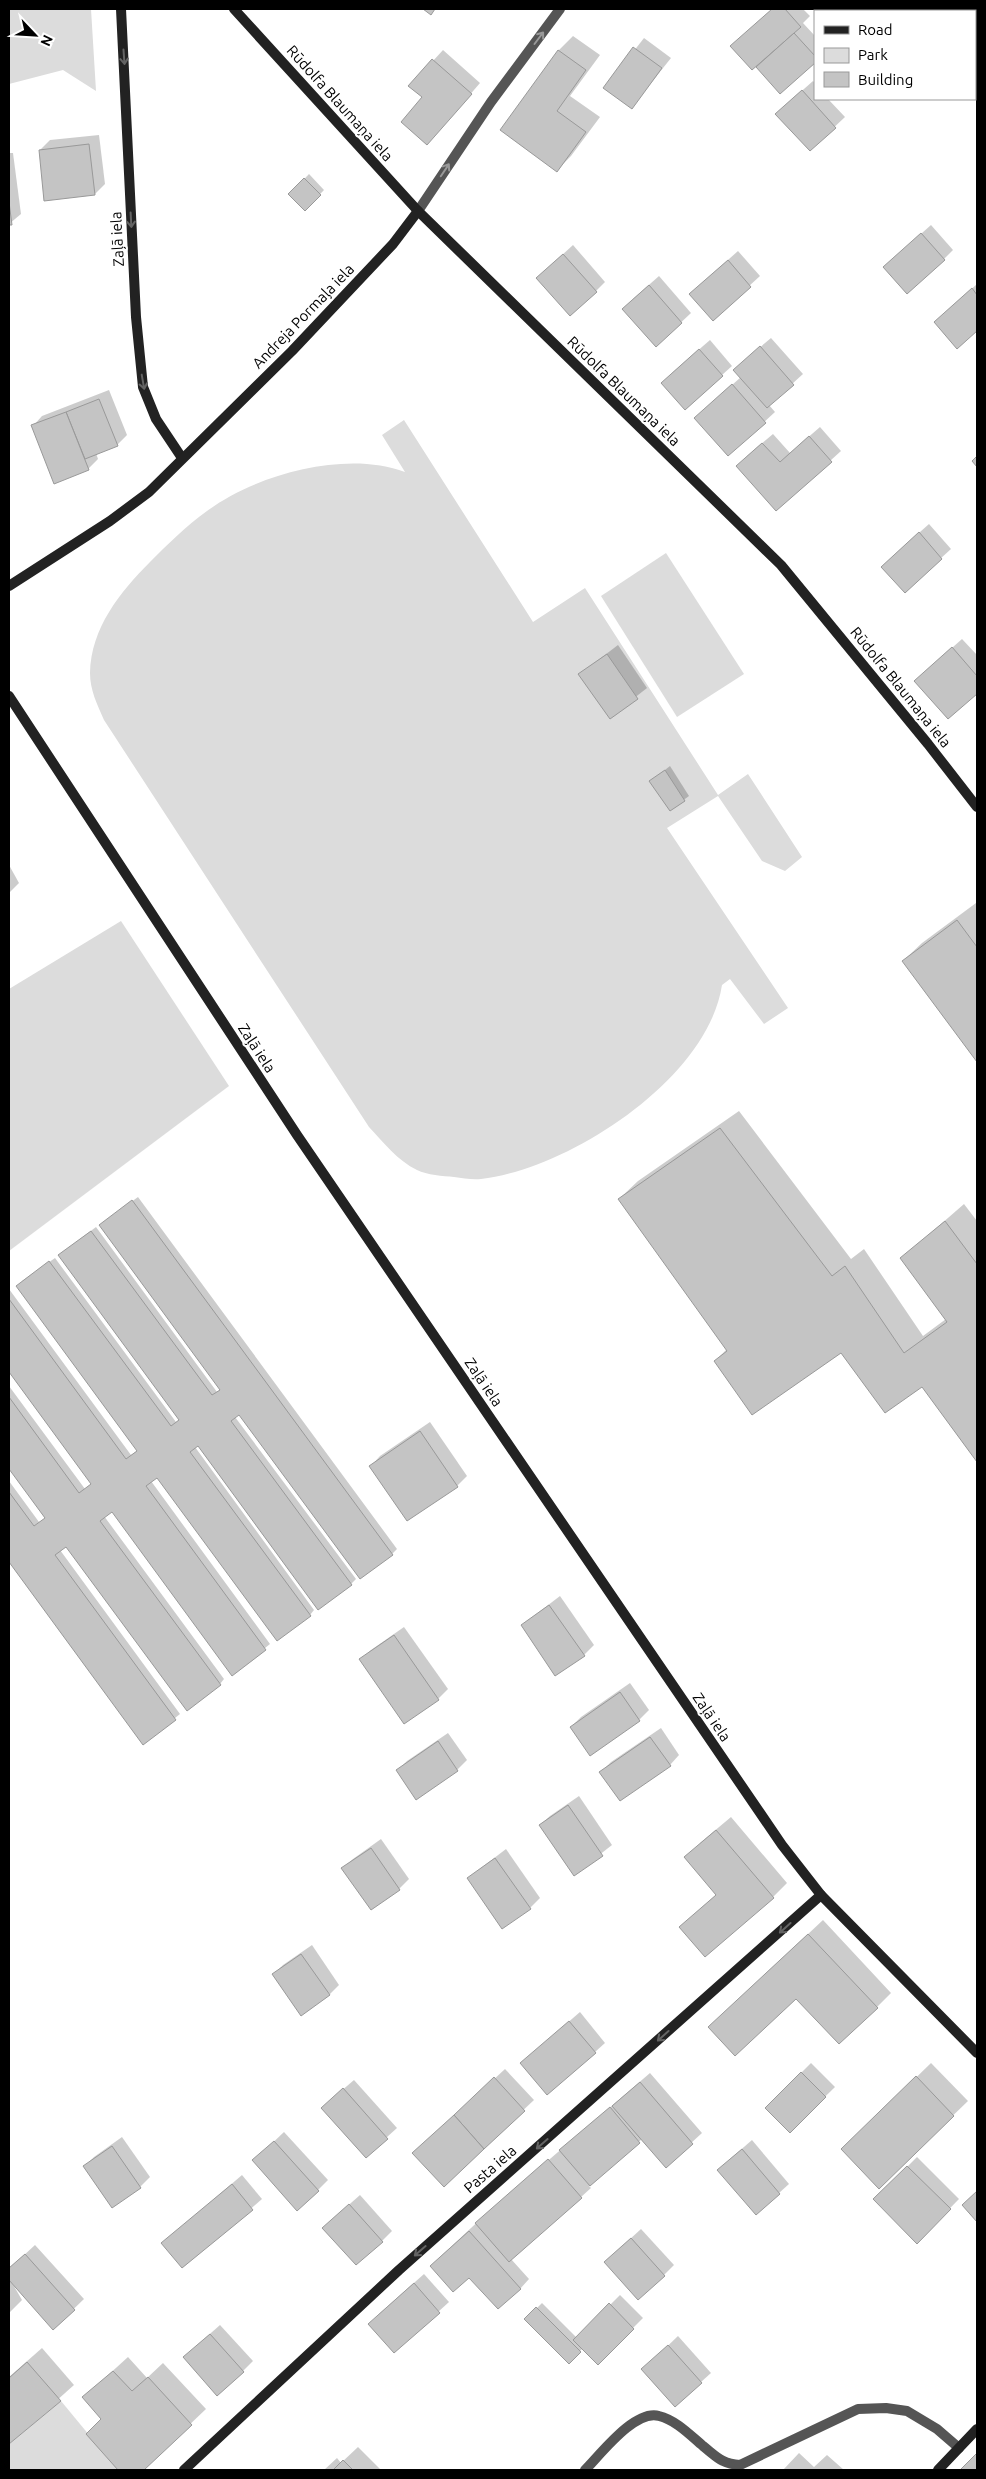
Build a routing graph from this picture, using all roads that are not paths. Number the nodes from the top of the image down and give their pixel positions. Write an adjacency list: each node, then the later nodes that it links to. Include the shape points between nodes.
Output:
1 (121, 9): 5 (street, Zaļā iela, one-way to 5, via 136,317 143,386 156,419)
2 (234, 9): 4 (street, Rūdolfa Blaumaņa iela)
3 (560, 9): 4 (street, Andreja Pormaļa iela, one-way to 3, via 491,102)
4 (418, 211): 5 (street, Andreja Pormaļa iela, via 393,244 292,351); 8 (street, Rūdolfa Blaumaņa iela, via 781,565)
5 (182, 458): 6 (street, Andreja Pormaļa iela, via 149,492 110,521)
6 (9, 586)
7 (9, 696): 9 (street, Zaļā iela, via 296,1135 782,1845)
8 (977, 807)
9 (821, 1896): 10 (street, Zaļā iela); 13 (street, Pasta iela, one-way to 13, via 399,2270)
10 (977, 2053)
11 (977, 2429): 12 (street)
12 (959, 2448): 14 (street, via 937,2429 907,2411 858,2409 740,2465 726,2464 676,2425 659,2416 644,2416 632,2423); 15 (street)
13 (184, 2470)
14 (585, 2470)
15 (938, 2470)

